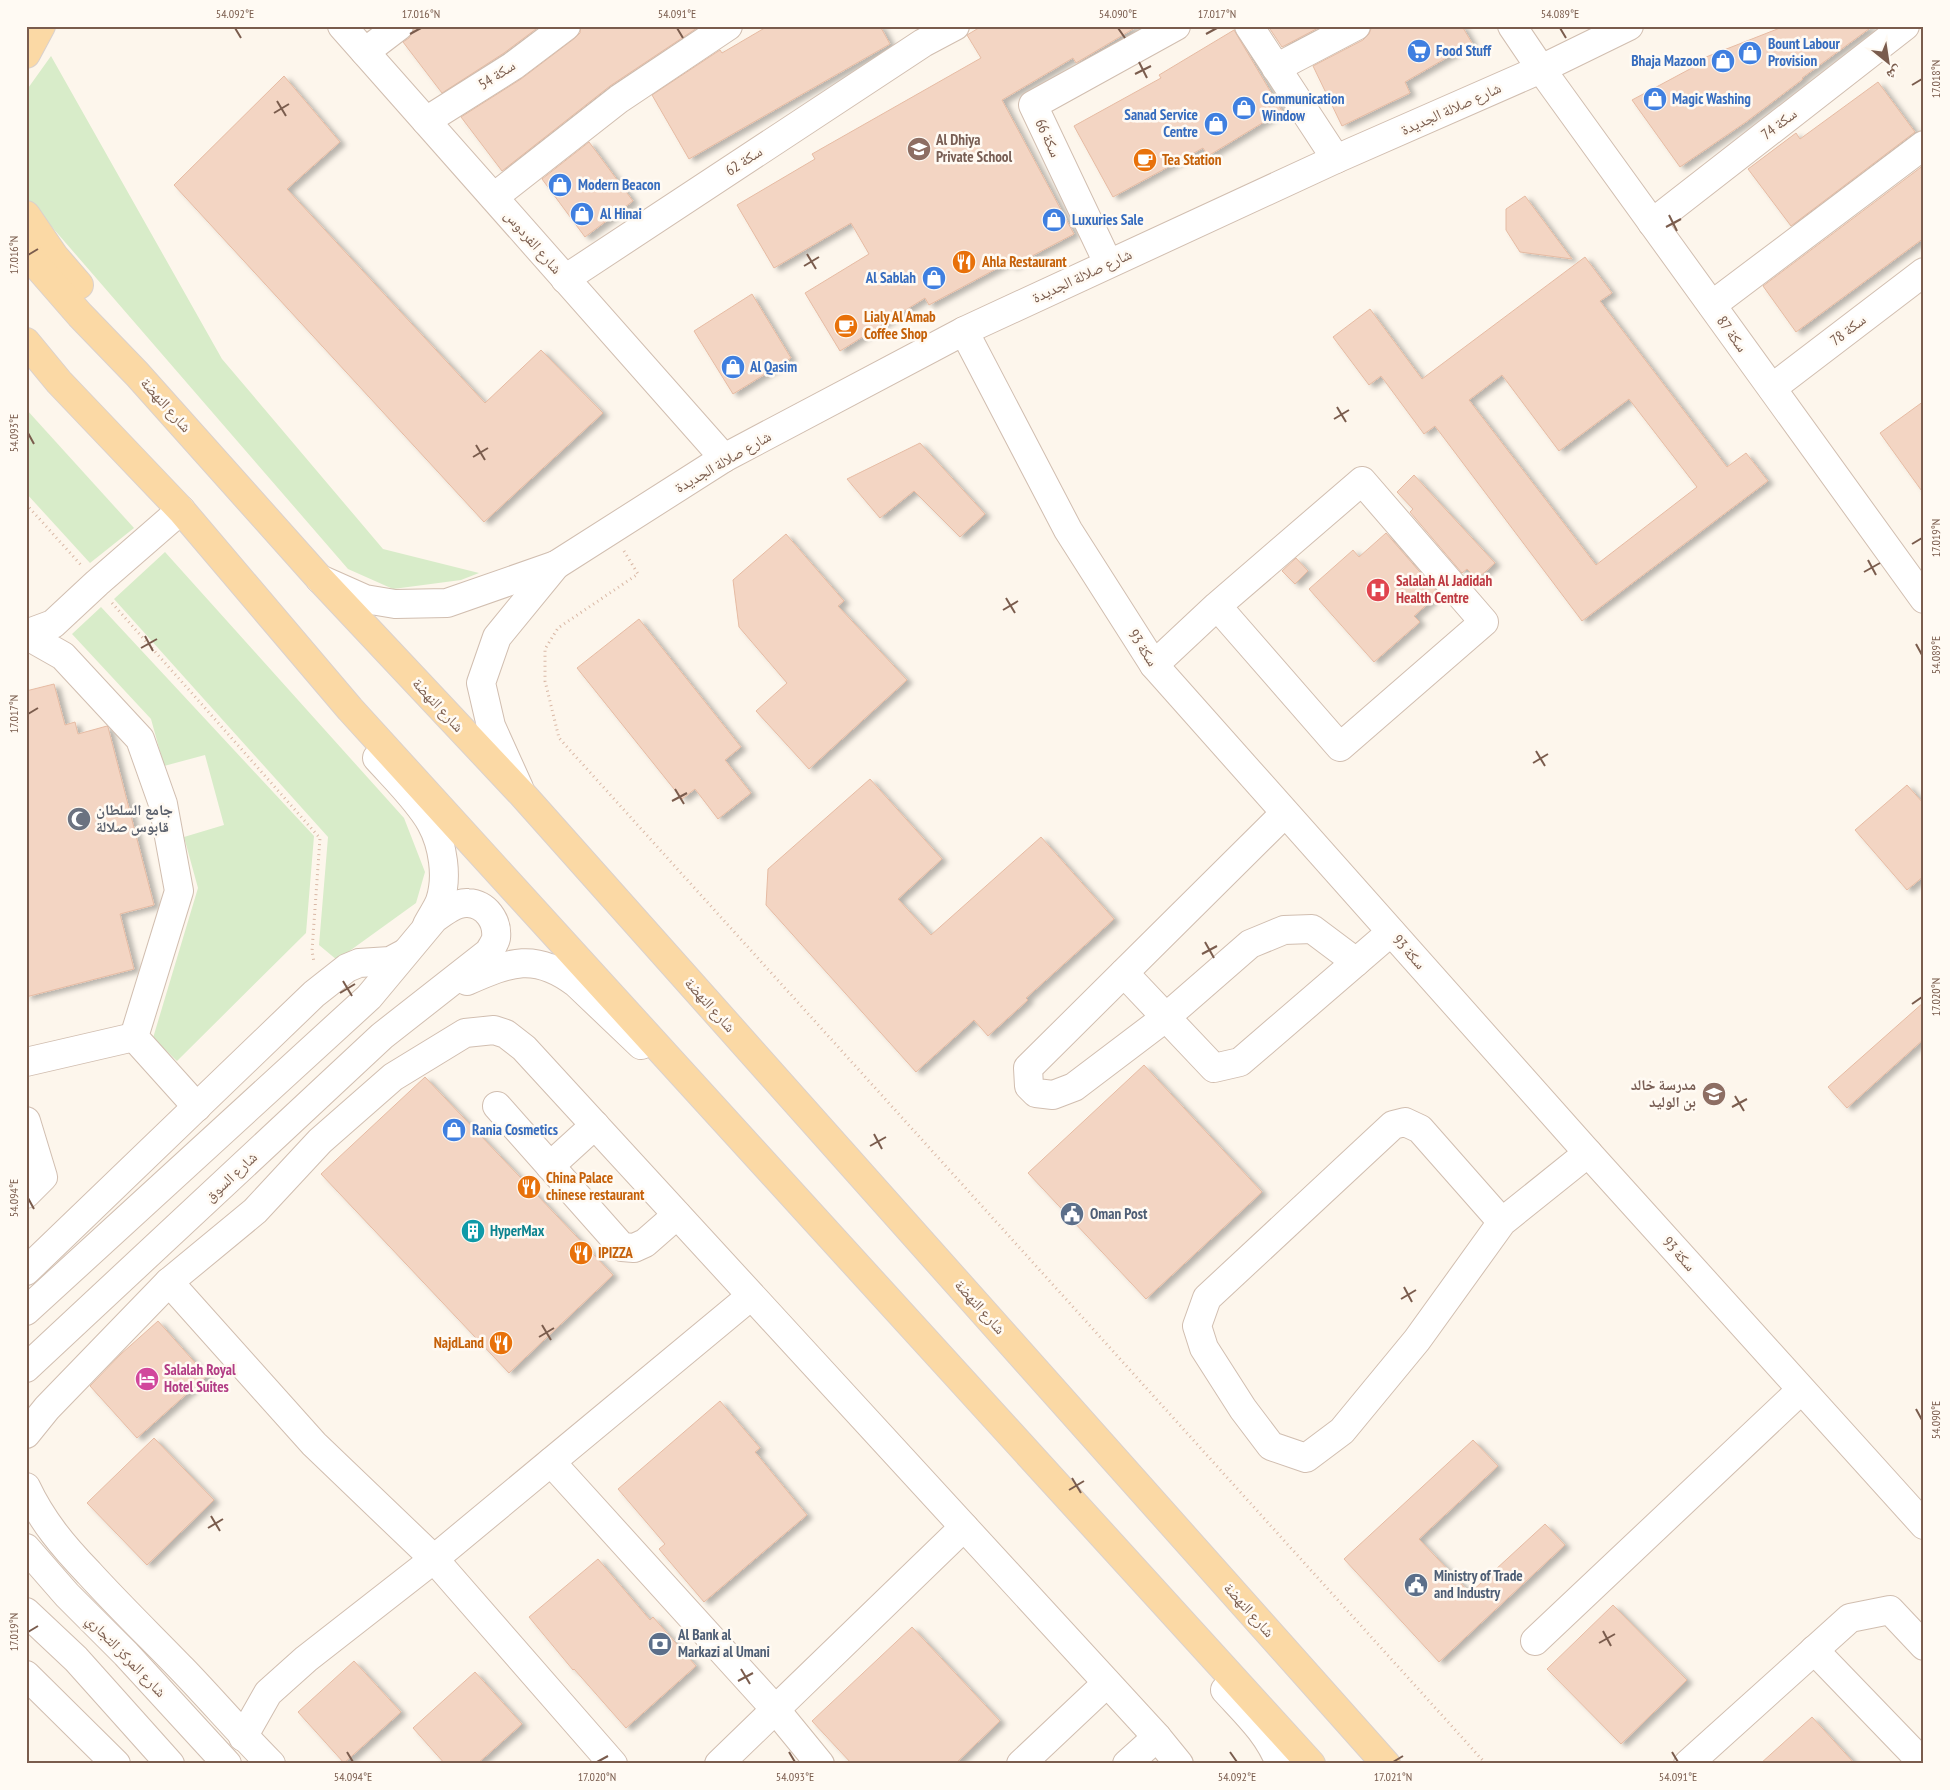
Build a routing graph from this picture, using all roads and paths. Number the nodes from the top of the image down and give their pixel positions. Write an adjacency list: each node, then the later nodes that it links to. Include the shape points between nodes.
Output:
1 (41, 26): 15 (main road)
2 (342, 26): 14 (street, شارع الفردوس)
3 (399, 26): 14 (street)
4 (566, 26): 18 (street, سكة 54, via 513,66)
5 (728, 26): 21 (street, via 619,99)
6 (955, 26): 13 (street, سكة 62)
7 (1176, 26): 25 (street, سكة 66, via 1033,105)
8 (1249, 26): 16 (street)
9 (1356, 26): 16 (street)
10 (1512, 26): 17 (street, سكة 87)
11 (1629, 26): 17 (street, شارع صلالة الجديدة)
12 (1905, 26): 23 (street, سكة 74)
13 (918, 35): 27 (street, سكة 62)
14 (365, 52): 18 (street, شارع الفردوس)
15 (26, 54)
16 (1276, 68): 20 (street)
17 (1541, 69): 20 (street, شارع صلالة الجديدة); 23 (street, سكة 87)
18 (426, 121): 21 (street, شارع الفردوس)
19 (1924, 145): 28 (street)
20 (1336, 159): 25 (street, شارع صلالة الجديدة)
21 (494, 197): 27 (street, شارع الفردوس)
22 (26, 215): 32 (main road, via 54,256 82,288)
23 (1652, 223): 28 (street, سكة 87)
24 (26, 253): 32 (main road, شارع النهضة)
25 (1108, 263): 29 (street, شارع صلالة الجديدة)
26 (1924, 272): 34 (street, سكة 78)
27 (565, 278): 35 (street, شارع الفردوس)
28 (1712, 305): 34 (street, سكة 87)
29 (964, 331): 35 (street, شارع صلالة الجديدة); 45 (street, سكة 93, via 1068,530)
30 (26, 342): 33 (main road)
31 (26, 352): 33 (main road)
32 (138, 374): 40 (main road, شارع النهضة)
33 (59, 382): 37 (main road)
34 (1772, 388): 42 (street, سكة 87)
35 (724, 458): 38 (street, شارع صلالة الجديدة)
36 (26, 504): 41 (path)
37 (181, 510): 41 (street); 46 (main road)
38 (611, 530): 39 (street, شارع صلالة الجديدة); 111 (path, via 638,574 558,628 545,648 545,681 559,738)
39 (556, 565): 40 (street, شارع صلالة الجديدة, via 447,603 395,604 365,599); 47 (street, شارع صلالة الجديدة, via 497,637 481,683 491,726)
40 (320, 579): 47 (main road, شارع النهضة)
41 (97, 583): 44 (street, via 53,624); 54 (path, via 105,596 320,838 312,951)
42 (1924, 598)
43 (1217, 606): 43 (street, via 1362,481 1484,622 1340,747); 45 (street)
44 (26, 634): 57 (street, via 63,656 140,739 164,804 179,891)
45 (1154, 665): 48 (street, سكة 93)
46 (350, 709): 49 (street, via 372,752 421,809 438,841 444,873 443,887); 58 (main road)
47 (522, 794): 110 (main road, شارع النهضة)
48 (1285, 813): 50 (street, سكة 93); 53 (street)
49 (426, 929): 51 (street); 55 (street, شارع السوق, via 443,912 468,902 490,913 495,925 496,940 489,952)
50 (1391, 932): 52 (street); 64 (street, سكة 93)
51 (405, 953): 54 (street, via 390,961 359,963 347,968); 76 (street, via 369,997)
52 (1356, 962): 56 (street, via 1312,929 1284,930 1250,944); 56 (street, via 1240,1062 1214,1068)
53 (1124, 973): 56 (street); 56 (street, via 1028,1068 1029,1086 1036,1093 1053,1095 1074,1087)
54 (319, 990): 61 (street)
55 (440, 990): 58 (street, via 510,964 531,962 548,967 576,982 642,1045); 65 (street, شارع السوق, via 382,1036)
56 (1165, 1018)
57 (134, 1037): 59 (street); 61 (street)
58 (671, 1060): 88 (main road)
59 (26, 1062)
60 (497, 1106): 66 (street)
61 (197, 1107): 73 (street)
62 (26, 1121): 69 (street, via 43,1177)
63 (594, 1125): 66 (street); 68 (street, via 524,1048 506,1034 480,1030 466,1033 393,1077 320,1141); 71 (street)
64 (1588, 1153): 72 (street); 80 (street, سكة 93)
65 (254, 1156): 67 (street, شارع السوق); 68 (street, via 263,1173)
66 (550, 1166): 71 (street, via 622,1247 634,1248 645,1242)
67 (224, 1182): 70 (street, via 242,1195); 77 (street, شارع السوق)
68 (279, 1186): 70 (street)
69 (26, 1194)
70 (255, 1212): 74 (street)
71 (677, 1215): 75 (street)
72 (1502, 1222): 72 (street, via 1420,1129 1405,1122 1393,1125 1207,1298 1197,1326 1204,1348 1271,1446 1306,1458 1342,1431 1418,1340)
73 (26, 1270)
74 (169, 1282): 81 (street, via 47,1408); 87 (street, via 314,1444)
75 (751, 1296): 82 (street); 85 (street)
76 (26, 1311)
77 (60, 1337): 78 (street, شارع السوق); 79 (street, via 47,1362)
78 (26, 1368)
79 (26, 1389)
80 (1801, 1390): 84 (street, سكة 93); 90 (street)
81 (26, 1434)
82 (551, 1462): 87 (street); 95 (street)
83 (26, 1487): 96 (street, via 54,1535)
84 (1923, 1523)
85 (964, 1527): 94 (street); 95 (street)
86 (26, 1548): 100 (street, شارع المركز التجاري)
87 (434, 1559): 96 (street, via 268,1693); 102 (street)
88 (1157, 1594): 108 (street, via 1159,1606 1177,1634 1264,1733); 109 (main road)
89 (26, 1612): 99 (street, via 76,1659)
90 (1535, 1640)
91 (1924, 1646): 92 (street, via 1890,1610 1850,1618)
92 (1814, 1650): 112 (street); 113 (street)
93 (26, 1676): 98 (street)
94 (1108, 1683): 97 (street); 105 (street)
95 (775, 1709): 103 (street); 104 (street)
96 (243, 1737): 101 (street)
97 (1157, 1737): 106 (street); 107 (street)
98 (116, 1764)
99 (170, 1764)
100 (228, 1764)
101 (271, 1764)
102 (613, 1764)
103 (719, 1764)
104 (820, 1764)
105 (1020, 1764)
106 (1127, 1764)
107 (1179, 1764)
108 (1280, 1764)
109 (1311, 1764)
110 (1386, 1764)
111 (1486, 1764)
112 (1688, 1764)
113 (1924, 1764)

